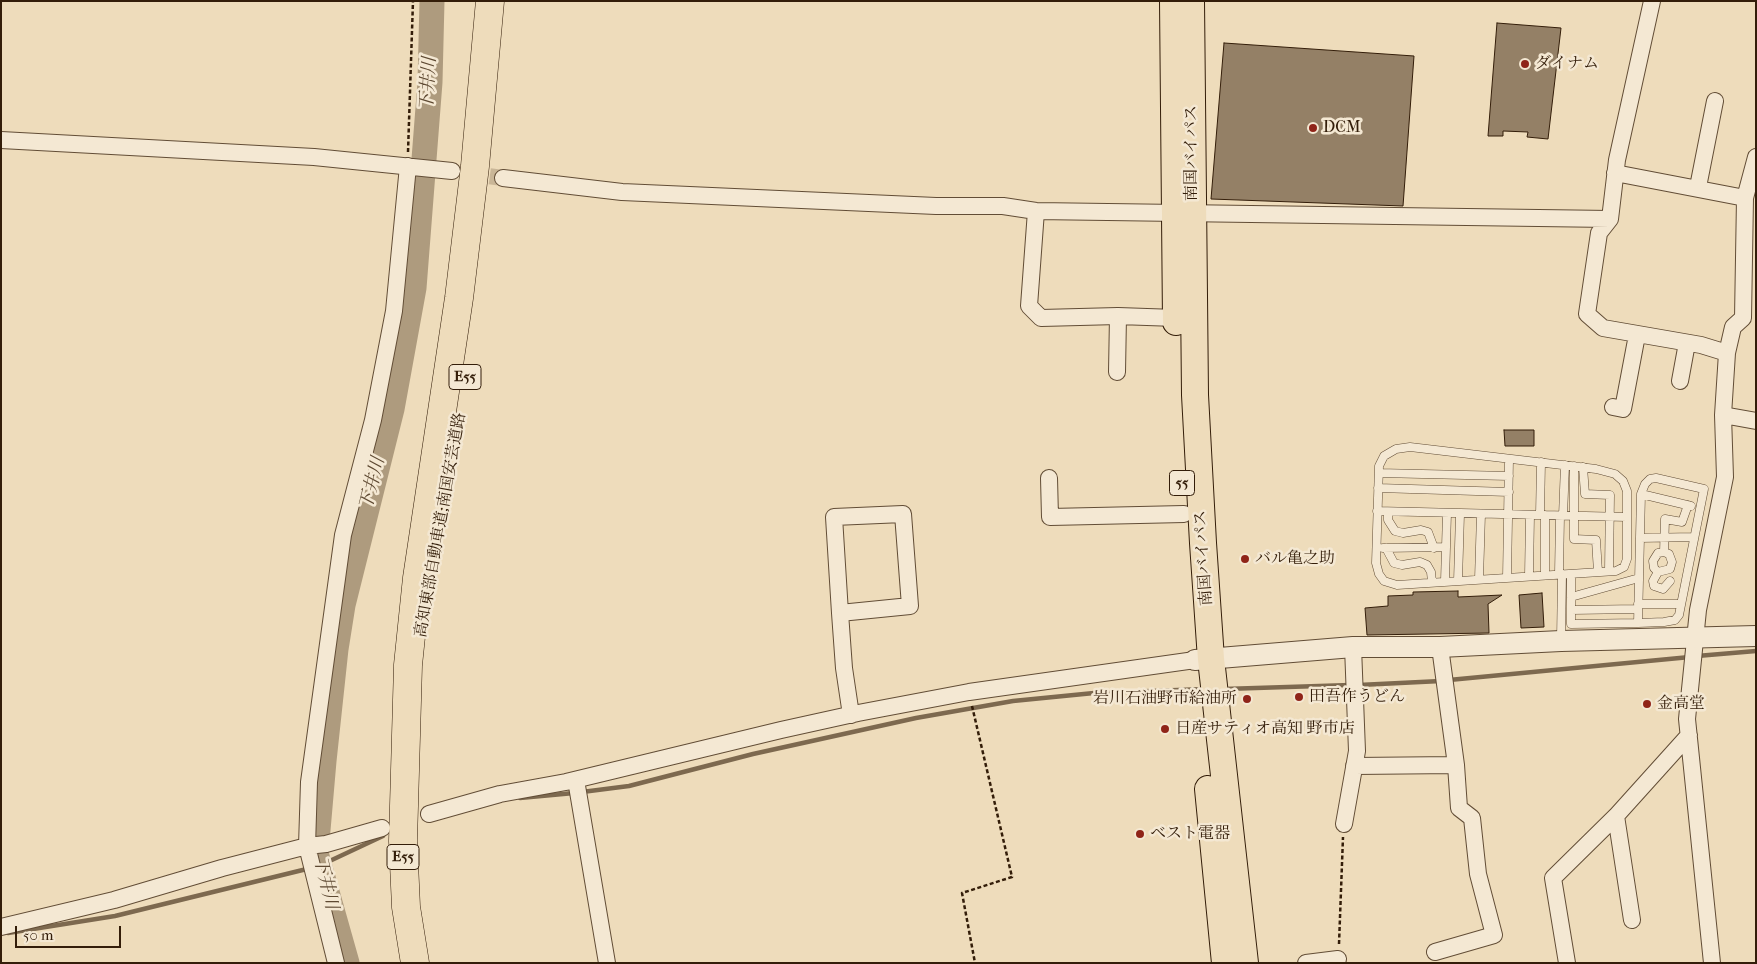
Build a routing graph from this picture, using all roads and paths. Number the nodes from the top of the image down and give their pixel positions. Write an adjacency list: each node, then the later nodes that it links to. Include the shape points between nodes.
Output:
1 (413, 1): 10 (path)
2 (490, 1): 96 (highway, 高知東部自動車道;南国安芸道路 / E55, via 459,298 416,578)
3 (509, 1): 96 (highway, 高知東部自動車道;南国安芸道路 / E55, via 501,103 468,360)
4 (1172, 1): 17 (highway, 南国バイパス / 55)
5 (1191, 1): 17 (highway, 南国バイパス / 55)
6 (1652, 1): 12 (street)
7 (1715, 101): 14 (street)
8 (1, 140): 10 (street, via 314,157)
9 (1756, 157): 16 (street)
10 (408, 166): 11 (street); 104 (street, via 394,311 374,420 342,535 309,782)
11 (452, 171)
12 (1615, 173): 14 (street); 18 (street)
13 (503, 178): 15 (street, via 622,192 1003,206)
14 (1698, 187): 16 (street)
15 (1036, 211): 17 (street); 20 (street, via 1029,306 1041,318)
16 (1748, 211): 19 (street)
17 (1183, 213): 18 (street); 21 (highway, 南国バイパス / 55); 92 (highway, 南国バイパス / 55, via 1195,395)
18 (1610, 219): 23 (street, via 1599,233 1587,314 1603,328)
19 (1750, 287): 22 (street)
20 (1118, 316): 21 (street); 26 (street)
21 (1176, 318): 46 (highway, 南国バイパス / 55)
22 (1749, 320): 25 (street, via 1733,328)
23 (1637, 335): 24 (street); 28 (street, via 1623,409)
24 (1687, 343): 25 (street); 27 (street)
25 (1727, 353): 29 (street)
26 (1117, 372)
27 (1680, 381)
28 (1613, 407)
29 (1723, 415): 30 (street); 88 (street, via 1725,477)
30 (1756, 421)
31 (1509, 459): 32 (lane); 35 (lane, via 1396,448 1384,456); 36 (lane)
32 (1541, 462): 33 (lane); 51 (lane)
33 (1565, 465): 34 (lane); 52 (lane)
34 (1579, 467): 53 (lane); 54 (lane, via 1585,494 1610,496); 55 (lane, via 1608,470 1623,480 1627,491)
35 (1379, 473): 36 (lane); 38 (lane)
36 (1509, 476): 39 (lane)
37 (1049, 478): 46 (street, via 1050,517)
38 (1378, 488): 39 (lane); 43 (lane)
39 (1509, 492): 49 (lane)
40 (1641, 494): 41 (lane); 42 (lane, via 1650,479 1668,480 1704,489); 57 (lane)
41 (1688, 505): 42 (lane); 58 (lane, via 1682,522 1665,519)
42 (1700, 508): 56 (lane)
43 (1377, 512): 44 (lane); 60 (lane)
44 (1388, 512): 45 (lane); 62 (lane, via 1388,520 1395,531 1428,532)
45 (1447, 513): 47 (lane); 59 (lane)
46 (1184, 514): 92 (highway, 南国バイパス / 55)
47 (1460, 514): 48 (lane); 74 (lane)
48 (1481, 514): 49 (lane); 73 (lane)
49 (1508, 515): 50 (lane); 71 (lane)
50 (1530, 515): 51 (lane); 70 (lane)
51 (1543, 515): 52 (lane); 69 (lane)
52 (1561, 516): 53 (lane); 67 (lane)
53 (1574, 516): 54 (lane); 66 (lane, via 1574,539 1596,540)
54 (1609, 517): 55 (lane); 64 (lane)
55 (1627, 517): 64 (lane, via 1627,559 1624,567)
56 (1694, 537): 58 (lane); 78 (lane)
57 (1640, 538): 58 (lane); 72 (lane)
58 (1663, 538): 63 (lane)
59 (1446, 547): 62 (lane); 77 (lane)
60 (1376, 548): 61 (lane); 76 (lane, via 1376,563 1384,581 1397,584)
61 (1386, 548): 62 (lane); 76 (lane, via 1394,563 1420,562 1427,565)
62 (1434, 548)
63 (1664, 552): 65 (lane, via 1658,553 1653,561 1654,568); 65 (lane, via 1669,554 1672,562 1670,569)
64 (1609, 571): 66 (lane)
65 (1661, 571): 75 (lane, via 1669,573); 79 (lane, via 1653,581 1654,586)
66 (1598, 572): 68 (lane)
67 (1560, 574): 68 (lane); 69 (lane); 89 (lane)
68 (1571, 574): 80 (lane)
69 (1545, 575): 70 (lane)
70 (1530, 576): 71 (lane)
71 (1507, 578): 73 (lane)
72 (1639, 578): 80 (lane); 83 (lane)
73 (1479, 579): 74 (lane)
74 (1458, 581): 77 (lane)
75 (1670, 581): 78 (lane); 79 (lane, via 1668,586)
76 (1432, 582): 77 (lane)
77 (1445, 582)
78 (1686, 582): 82 (lane)
79 (1660, 589): 81 (lane)
80 (1571, 597): 84 (lane)
81 (1660, 604): 82 (lane); 83 (lane)
82 (1681, 604): 86 (lane, via 1675,620)
83 (1638, 606): 84 (lane); 86 (lane)
84 (1571, 610): 86 (lane, via 1570,624)
85 (840, 613): 85 (street, via 834,517 903,514 910,606); 94 (street)
86 (1638, 623)
87 (1756, 636): 88 (street)
88 (1694, 639): 89 (street); 95 (street, via 1687,719)
89 (1561, 641): 91 (street)
90 (1353, 647): 91 (street); 92 (street); 97 (street, via 1357,751)
91 (1440, 647): 98 (street)
92 (1204, 659): 93 (street); 113 (highway, 南国バイパス / 55); 114 (highway, 南国バイパス / 55)
93 (968, 692): 94 (street); 112 (path, via 1012,877 962,893)
94 (851, 715): 99 (street)
95 (1689, 735): 101 (street); 117 (street)
96 (404, 751): 110 (highway, 高知東部自動車道;南国安芸道路 / E55, via 406,907)
97 (1354, 766): 98 (street); 102 (street)
98 (1456, 766): 107 (street, via 1459,808 1472,818 1478,874 1494,935)
99 (576, 780): 100 (street, via 500,794); 111 (street)
100 (428, 814)
101 (1616, 816): 105 (street); 116 (street, via 1552,878)
102 (1344, 824): 108 (path)
103 (382, 828): 104 (street)
104 (307, 846): 106 (street, via 114,900); 109 (street)
105 (1632, 920)
106 (1, 927)
107 (1435, 952)
108 (1338, 959): 115 (street)
109 (336, 963)
110 (415, 963)
111 (607, 963)
112 (975, 963)
113 (1224, 963)
114 (1245, 963)
115 (1306, 963)
116 (1567, 963)
117 (1712, 963)

